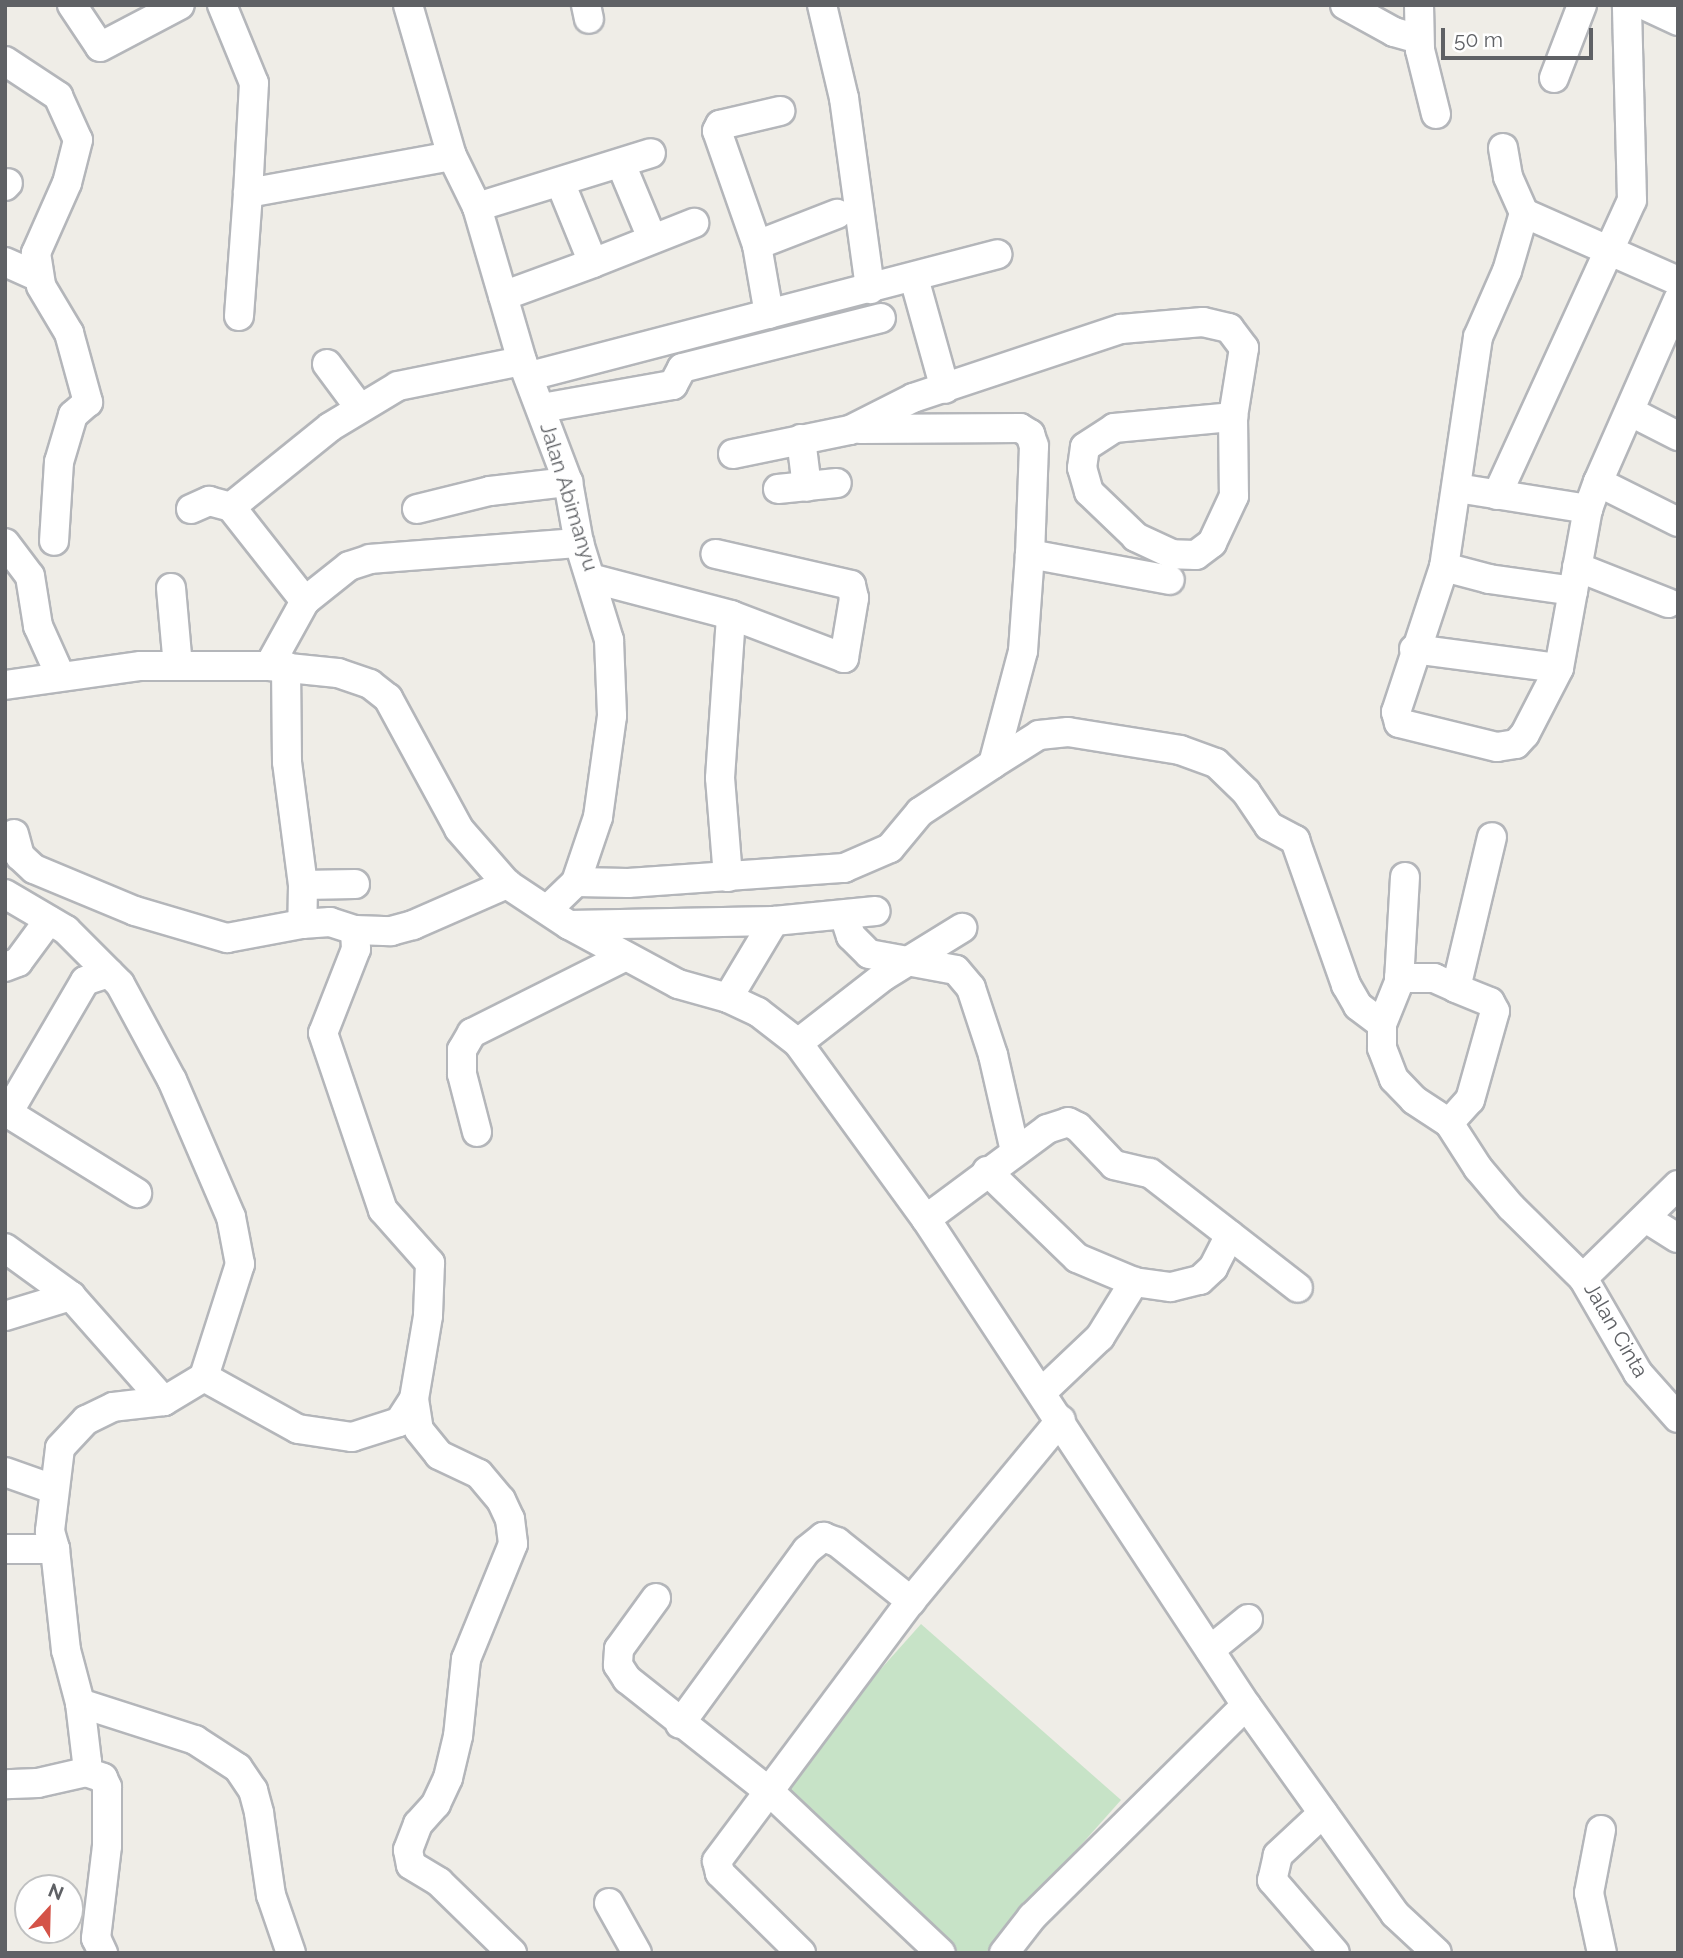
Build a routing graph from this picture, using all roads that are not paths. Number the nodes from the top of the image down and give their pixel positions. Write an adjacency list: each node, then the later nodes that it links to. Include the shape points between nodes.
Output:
1 (72, 5): 10 (street, via 100,47)
2 (222, 5): 22 (street, via 254,83)
3 (408, 5): 19 (street, Jalan Abimanyu)
4 (822, 5): 36 (street, via 844,97)
5 (1345, 5): 12 (street, via 1394,32)
6 (1419, 5): 12 (street)
7 (1583, 5): 14 (street)
8 (1628, 5): 29 (street, via 1632,200)
9 (1644, 5): 11 (street)
10 (180, 6)
11 (1678, 21)
12 (1419, 39): 16 (street)
13 (5, 61): 33 (street, via 58,96 77,129 67,183 37,246)
14 (1554, 78)
15 (780, 111): 28 (street, via 720,125 717,131)
16 (1436, 114)
17 (1503, 148): 24 (street, via 1507,177)
18 (651, 153): 20 (street)
19 (452, 156): 22 (street); 23 (street, Jalan Abimanyu)
20 (621, 164): 21 (street); 27 (street)
21 (560, 182): 23 (street); 32 (street)
22 (248, 193): 40 (street)
23 (477, 207): 37 (street, Jalan Abimanyu)
24 (1524, 213): 29 (street); 58 (street, via 1507,271 1478,337)
25 (837, 214): 28 (street)
26 (694, 223): 27 (street)
27 (652, 238): 32 (street)
28 (757, 245): 39 (street)
29 (1607, 249): 35 (street); 60 (street)
30 (997, 254): 34 (street)
31 (5, 262): 33 (street)
32 (593, 263): 37 (street)
33 (38, 277): 66 (street, via 69,333 89,402 73,415 59,461)
34 (914, 278): 36 (street); 45 (street)
35 (1678, 281)
36 (870, 289): 39 (street)
37 (503, 296): 44 (street, Jalan Abimanyu)
38 (1678, 300): 42 (street)
39 (769, 314): 44 (street)
40 (239, 316)
41 (881, 318): 47 (street, via 682,368 673,385)
42 (1668, 349): 48 (street)
43 (327, 364): 46 (street)
44 (526, 369): 46 (street, via 398,386); 47 (street, Jalan Abimanyu)
45 (945, 389): 49 (street, via 1121,329 1203,322 1229,328 1244,348); 50 (street, via 913,398)
46 (359, 407): 61 (street)
47 (542, 408): 54 (street, Jalan Abimanyu)
48 (1631, 412): 51 (street); 55 (street)
49 (1233, 417): 49 (street, via 1234,496 1218,533 1196,555 1172,554 1136,537 1090,492 1082,468 1085,447 1101,433)
50 (850, 430): 52 (street); 70 (street, via 1006,425 1030,434 1034,446)
51 (1678, 436)
52 (802, 439): 53 (street); 57 (street)
53 (733, 454)
54 (568, 482): 63 (street, via 490,491); 68 (street, Jalan Abimanyu)
55 (1598, 482): 64 (street); 65 (street)
56 (837, 483): 57 (street)
57 (807, 487): 59 (street)
58 (1457, 488): 60 (street); 71 (street)
59 (778, 489)
60 (1497, 495): 64 (street)
61 (231, 507): 62 (street, via 209,501); 76 (street)
62 (191, 509)
63 (417, 509)
64 (1588, 509): 73 (street)
65 (1678, 522)
66 (54, 541)
67 (5, 543): 83 (street, via 30,576 38,626)
68 (579, 543): 72 (street, Jalan Abimanyu); 76 (street, via 370,559 349,566)
69 (716, 554): 78 (street, via 850,586 854,598 844,658)
70 (1030, 554): 74 (street); 85 (street, via 1023,651)
71 (1444, 567): 73 (street, via 1489,579); 79 (street)
72 (594, 579): 78 (street); 90 (street, Jalan Abimanyu, via 609,640 612,716 598,817)
73 (1575, 579): 77 (street); 82 (street)
74 (1170, 580)
75 (171, 588): 80 (street)
76 (305, 601): 81 (street)
77 (1668, 603)
78 (731, 615): 88 (street, via 720,778)
79 (1414, 649): 82 (street); 82 (street, via 1396,712 1399,723 1497,747 1516,744 1525,734)
80 (161, 666): 81 (street); 83 (street)
81 (278, 666): 92 (street, via 338,673 370,684 388,698 459,830); 93 (street)
82 (1559, 668)
83 (60, 675): 84 (street)
84 (5, 685)
85 (993, 764): 88 (street, via 920,812 890,848 844,868); 110 (street, via 1039,735 1068,732 1180,750 1216,763 1246,792 1269,826 1295,840 1346,985 1357,1006)
86 (14, 834): 100 (street, via 20,856 34,869 135,911 227,938)
87 (1492, 837): 108 (street)
88 (728, 877): 90 (street)
89 (1405, 877): 107 (street)
90 (576, 882): 97 (street, Jalan Abimanyu)
91 (355, 884): 93 (street)
92 (507, 884): 97 (street); 102 (street, via 413,925 391,931)
93 (303, 885): 100 (street)
94 (5, 894): 98 (street)
95 (876, 911): 96 (street)
96 (844, 915): 99 (street); 104 (street, via 858,947 869,954)
97 (558, 917): 99 (street); 103 (street)
98 (49, 920): 105 (street, via 18,962); 106 (street, via 66,930)
99 (774, 921): 109 (street)
100 (302, 924): 102 (street, via 330,922)
101 (962, 928): 104 (street)
102 (355, 930): 130 (street, via 356,949 323,1033 383,1210 430,1263 428,1316)
103 (624, 957): 109 (street, via 678,984); 113 (street, via 472,1032 462,1050 462,1074)
104 (914, 961): 111 (street, via 884,976); 114 (street, via 956,970 971,988 993,1055 999,1101)
105 (5, 967)
106 (109, 973): 117 (street, via 85,981 8,1113); 128 (street, via 120,984 172,1080 231,1217 240,1264)
107 (1399, 978): 108 (street, via 1434,978); 110 (street)
108 (1456, 988): 112 (street, via 1490,1002 1495,1011 1470,1100)
109 (728, 998): 111 (street, via 767,1018)
110 (1381, 1024): 112 (street, via 1382,1048 1394,1079 1414,1100)
111 (798, 1043): 118 (street)
112 (1449, 1123): 123 (street, via 1511,1207)
113 (477, 1132)
114 (1015, 1151): 115 (street); 120 (street, via 1047,1129 1068,1122 1114,1165 1150,1173)
115 (987, 1171): 118 (street); 124 (street, via 1077,1258)
116 (1678, 1185): 119 (street, Jalan Cinta)
117 (137, 1193)
118 (926, 1219): 129 (street)
119 (1647, 1219): 121 (street); 123 (street, Jalan Cinta)
120 (1230, 1235): 124 (street, via 1213,1268 1200,1280 1171,1287); 125 (street)
121 (1678, 1238)
122 (5, 1248): 126 (street)
123 (1583, 1278): 132 (street, Jalan Cinta, via 1638,1373)
124 (1134, 1282): 129 (street, via 1100,1337)
125 (1298, 1288)
126 (71, 1296): 127 (street); 131 (street)
127 (5, 1316)
128 (204, 1377): 130 (street, via 298,1429 352,1437 399,1422); 131 (street)
129 (1042, 1392): 133 (street)
130 (414, 1399): 153 (street, via 419,1430 439,1455 479,1474 501,1500 510,1519 513,1544 466,1659 458,1736 447,1778 436,1804 418,1824 408,1850 411,1866 439,1882)
131 (164, 1401): 135 (street, via 113,1407 86,1420 60,1448)
132 (1678, 1418)
133 (1061, 1420): 139 (street); 141 (street)
134 (5, 1472): 135 (street)
135 (53, 1489): 137 (street, via 50,1531)
136 (5, 1549): 137 (street)
137 (55, 1549): 142 (street, via 66,1650)
138 (656, 1598): 144 (street, via 619,1649 618,1665 626,1679)
139 (911, 1601): 144 (street, via 837,1542 823,1537 807,1550); 147 (street)
140 (1248, 1619): 141 (street)
141 (1210, 1650): 143 (street)
142 (80, 1703): 145 (street); 152 (street, via 195,1740 238,1768 256,1802 271,1895)
143 (1246, 1705): 148 (street); 157 (street, via 1032,1917)
144 (680, 1724): 147 (street)
145 (86, 1772): 146 (street, via 38,1783); 151 (street, via 103,1777 107,1787 107,1846 96,1938)
146 (5, 1784)
147 (771, 1793): 155 (street, via 725,1846 718,1861 719,1873); 156 (street)
148 (1323, 1813): 158 (street, via 1278,1856 1272,1880); 159 (street, via 1395,1914)
149 (1601, 1830): 160 (street, via 1589,1893)
150 (609, 1903): 154 (street)
151 (103, 1953)
152 (290, 1953)
153 (512, 1953)
154 (637, 1953)
155 (801, 1953)
156 (941, 1953)
157 (1004, 1953)
158 (1335, 1953)
159 (1437, 1953)
160 (1602, 1953)

